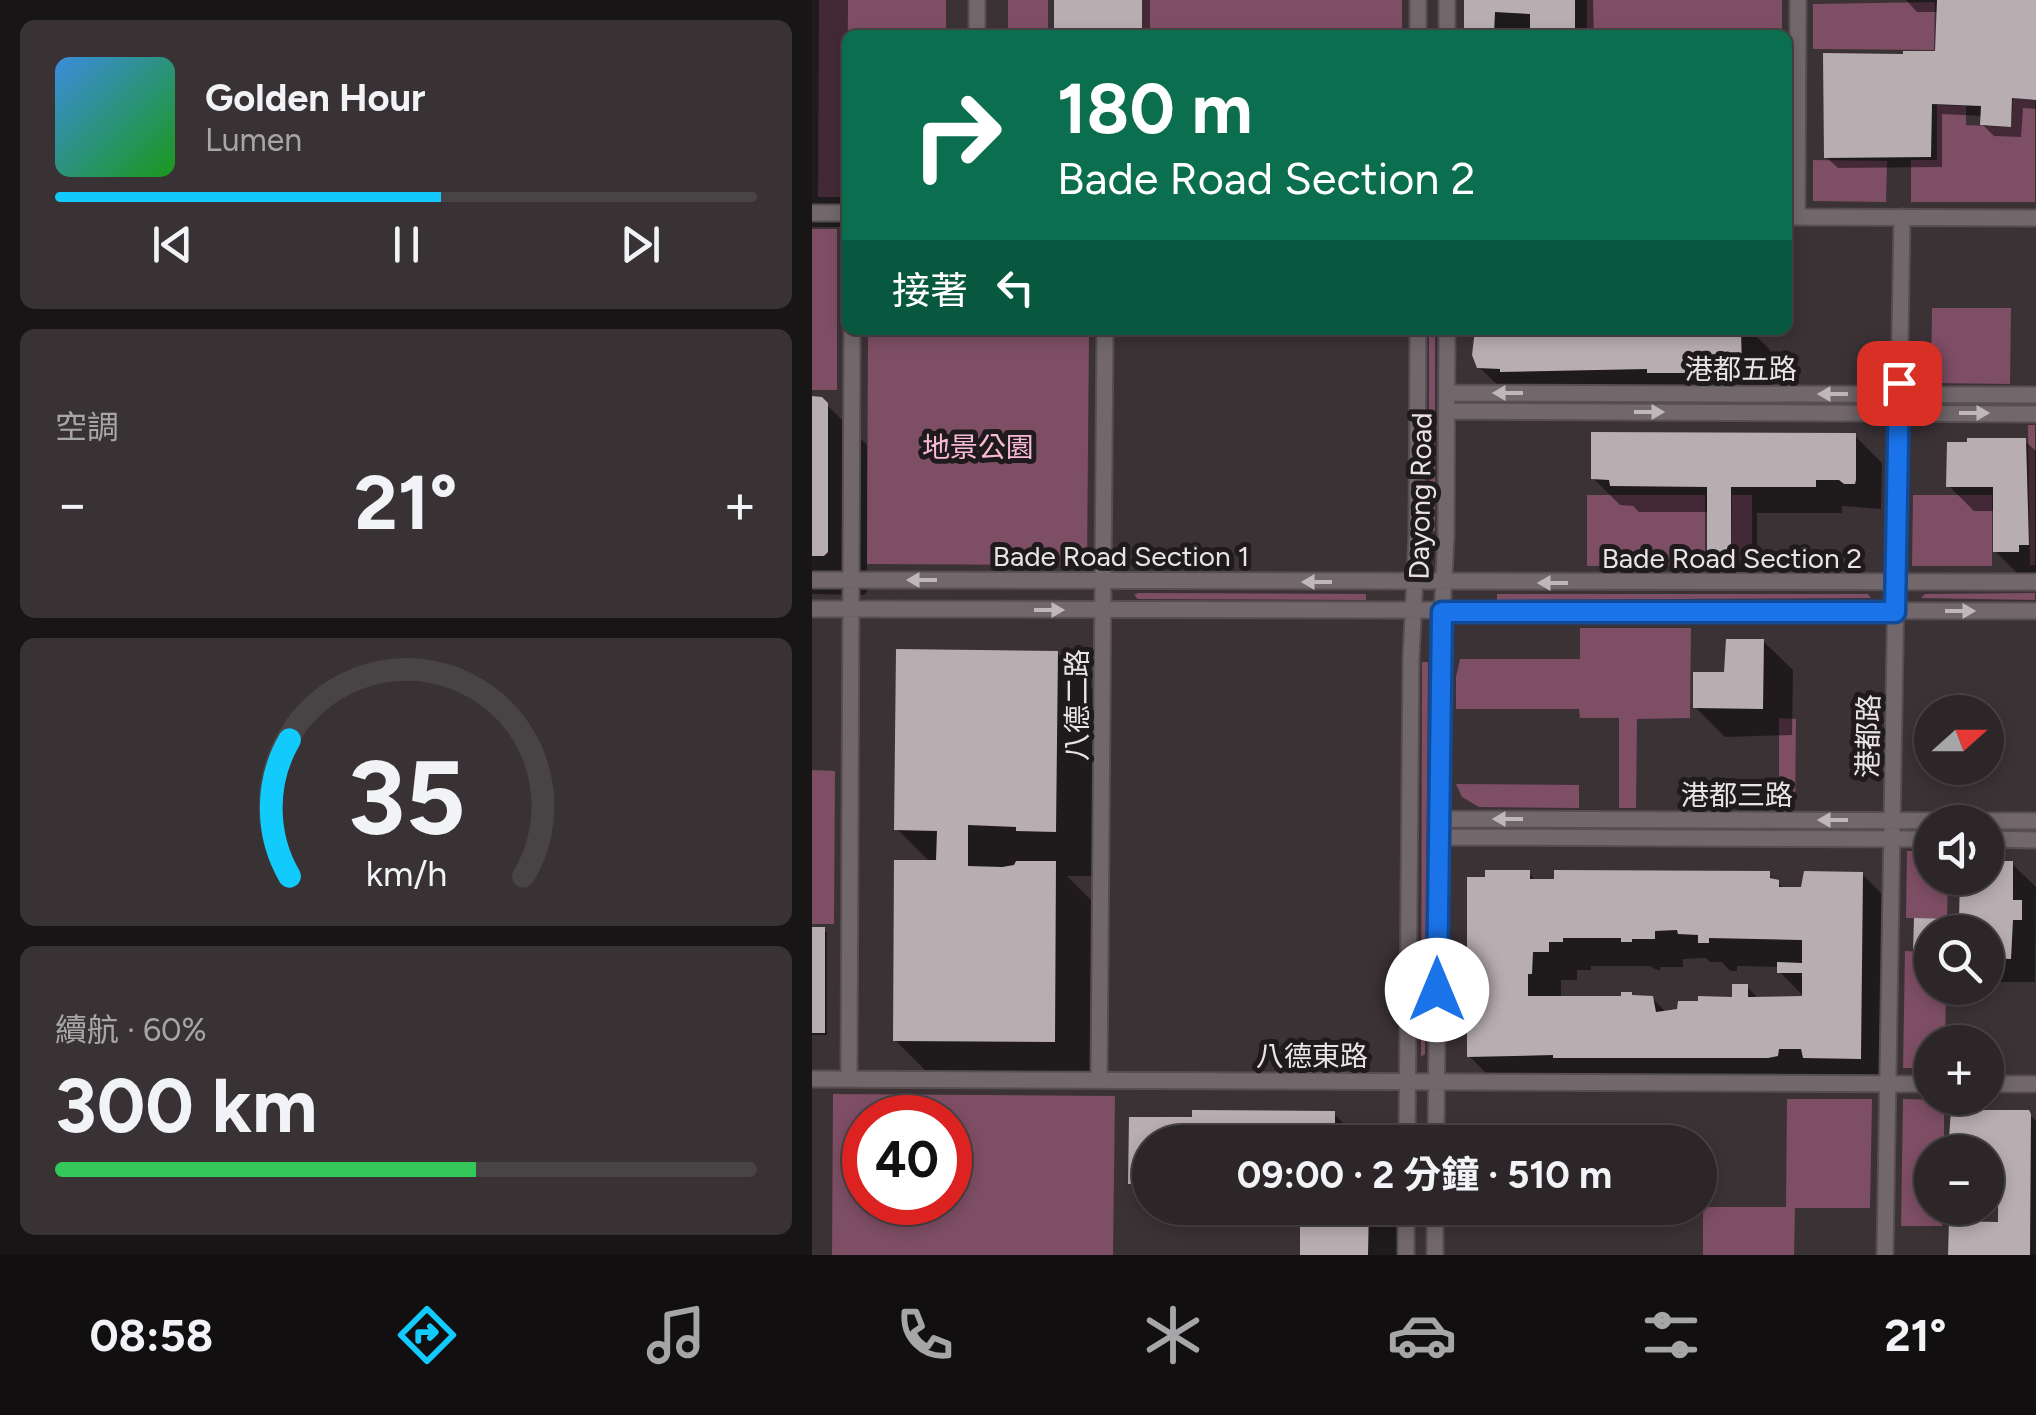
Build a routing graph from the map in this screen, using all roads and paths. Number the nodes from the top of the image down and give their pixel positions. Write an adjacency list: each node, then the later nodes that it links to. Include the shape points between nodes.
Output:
1 (978, 0): 5 (street)
2 (1418, 0): 6 (street)
3 (1447, 0): 7 (street)
4 (1798, 0): 10 (street)
5 (977, 30)
6 (1418, 30)
7 (1447, 30)
8 (812, 213): 9 (street)
9 (842, 213)
10 (1792, 217): 11 (street)
11 (1902, 217): 12 (street); 18 (street, 港都路)
12 (2036, 218)
13 (852, 335): 24 (street)
14 (1105, 335): 26 (street, 八德二路)
15 (1418, 335): 27 (street, Dayong Road)
16 (1446, 335): 17 (street, Dayong Road)
17 (1446, 392): 18 (street, 港都五路, one-way to 17); 20 (street, Dayong Road)
18 (1899, 394): 19 (street, 港都五路); 21 (street, 港都路)
19 (2036, 395)
20 (1446, 411): 21 (street, 港都五路, one-way to 21); 27 (street, Dayong Road)
21 (1898, 413): 22 (street, 港都五路, one-way to 22); 28 (street, 港都路)
22 (2036, 414)
23 (812, 580): 24 (street, Bade Road Section 1)
24 (851, 580): 25 (street, Bade Road Section 1, one-way to 24); 31 (street)
25 (981, 581): 26 (street, Bade Road Section 1); 32 (street)
26 (1103, 581): 27 (street, Bade Road Section 1, one-way to 26); 33 (street, 八德二路)
27 (1429, 582): 28 (street, Bade Road Section 2, one-way to 27); 35 (street, Dayong Road); 35 (street, Dayong Road)
28 (1896, 582): 29 (street, Bade Road Section 2); 36 (street, 港都路)
29 (2036, 582)
30 (812, 609): 31 (street, Bade Road Section 1)
31 (851, 609): 32 (street, Bade Road Section 1); 46 (street)
32 (980, 610): 33 (street, Bade Road Section 1, one-way to 33)
33 (1103, 610): 35 (street, Bade Road Section 1); 47 (street, 八德二路)
34 (2036, 611): 36 (street, Bade Road Section 2, one-way to 34)
35 (1428, 612): 36 (street, Bade Road Section 2); 37 (street, Dayong Road); 48 (street, Dayong Road)
36 (1895, 612): 38 (street, 港都路)
37 (1438, 818): 38 (street, 港都三路, one-way to 37); 40 (street, Dayong Road)
38 (1892, 820): 39 (street, 港都三路); 41 (street, 港都路)
39 (2036, 821)
40 (1438, 837): 41 (street, 港都三路); 49 (street, Dayong Road)
41 (1892, 839): 42 (street, 港都三路); 50 (street, 港都路)
42 (1914, 839)
43 (2004, 840): 44 (street)
44 (2036, 840)
45 (812, 1079): 46 (street, 八德東路)
46 (849, 1079): 47 (street, 八德東路)
47 (1099, 1080): 48 (street, 八德東路)
48 (1407, 1082): 49 (street, 八德東路); 54 (street, Dayong Road)
49 (1436, 1082): 50 (street, 八德東路); 55 (street, Dayong Road)
50 (1888, 1084): 51 (street, 八德東路); 60 (street, 港都路)
51 (1914, 1084)
52 (2004, 1084): 53 (street)
53 (2036, 1084)
54 (1407, 1125)
55 (1436, 1125)
56 (1406, 1225): 58 (street)
57 (1435, 1225): 59 (street)
58 (1406, 1255)
59 (1435, 1255)
60 (1885, 1255)

